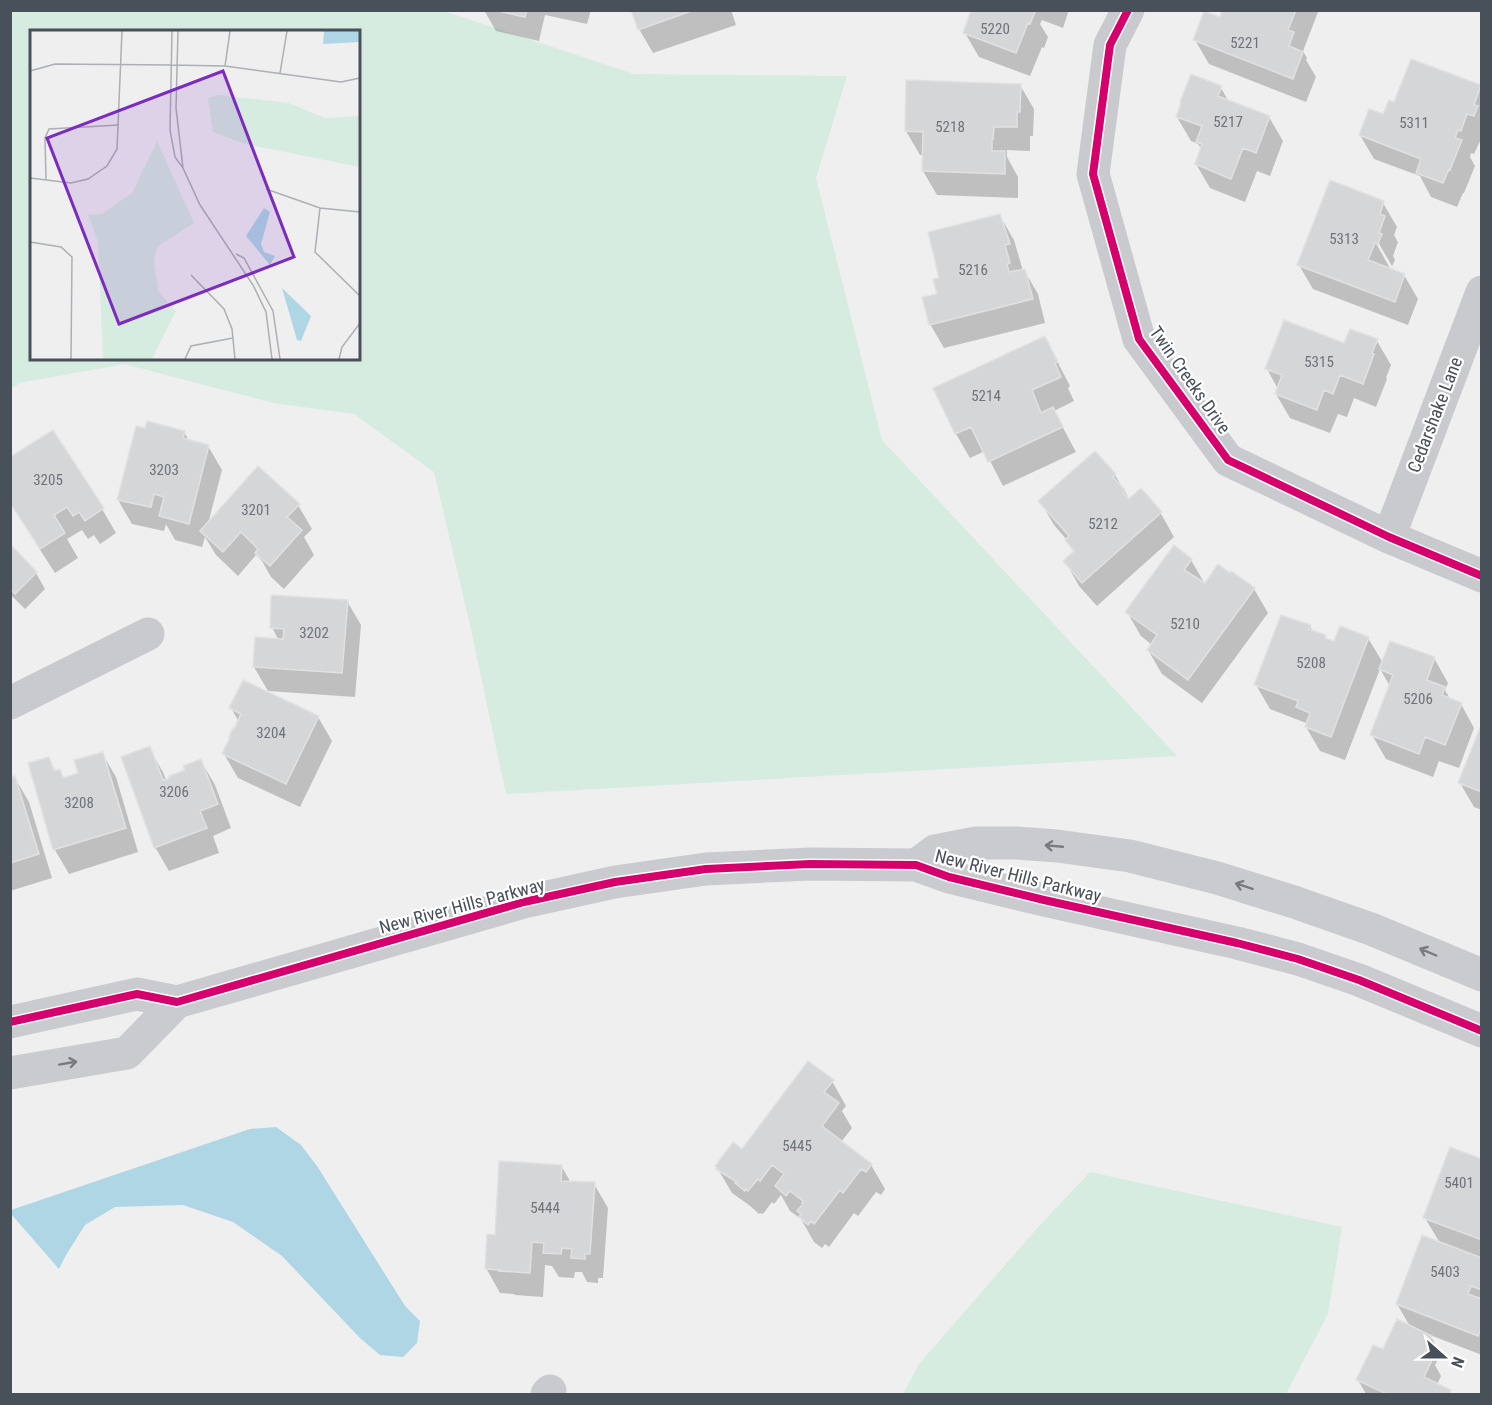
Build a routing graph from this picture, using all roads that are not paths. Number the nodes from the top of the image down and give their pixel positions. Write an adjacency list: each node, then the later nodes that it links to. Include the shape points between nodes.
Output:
1 (1128, 10): 3 (street, Twin Creeks Drive, via 1110,45 1093,174 1139,339 1228,460)
2 (1482, 292): 3 (street, Cedarshake Lane)
3 (1389, 537): 4 (street, Twin Creeks Drive)
4 (1482, 576)
5 (148, 634): 6 (street)
6 (10, 703)
7 (916, 865): 8 (street, New River Hills Parkway, one-way to 7, via 1371,928 1217,878 1130,856 1057,846 976,843 935,851); 9 (street, New River Hills Parkway, via 810,864 706,869 615,882 524,902); 11 (street, New River Hills Parkway, via 949,877 1298,959)
8 (1482, 975)
9 (177, 1002): 10 (street, New River Hills Parkway, via 137,994); 12 (street, one-way to 9, via 128,1053)
10 (10, 1022)
11 (1482, 1031)
12 (10, 1073)

